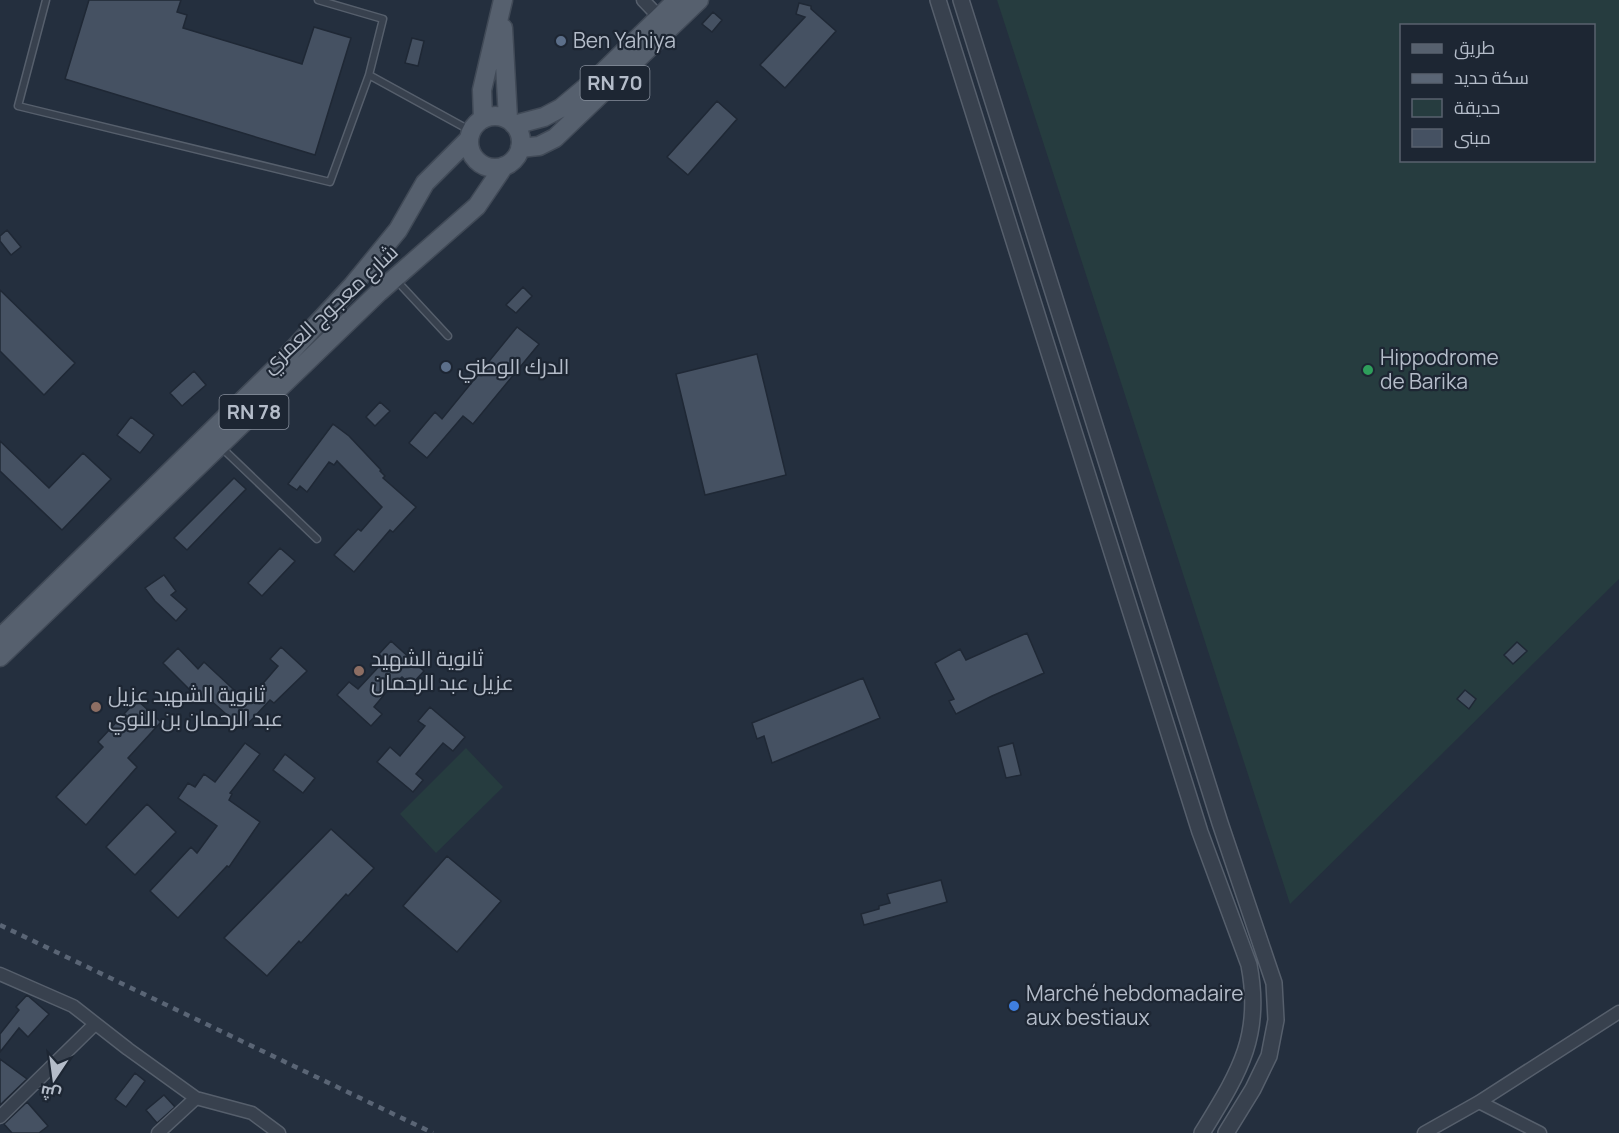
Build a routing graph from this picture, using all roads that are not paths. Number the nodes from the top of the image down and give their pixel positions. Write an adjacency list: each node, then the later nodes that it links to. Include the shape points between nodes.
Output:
1 (46, 0): 10 (lane, via 18,106 330,182)
2 (318, 0): 10 (lane, via 383,19)
3 (505, 0): 11 (main road, via 503,25); 12 (main road)
4 (643, 0): 9 (street)
5 (677, 0): 9 (main road, RN 70)
6 (699, 0): 9 (main road, RN 70)
7 (938, 0): 29 (street, via 1200,832 1249,965 1253,1006 1248,1047 1236,1077)
8 (960, 0): 30 (street, via 1274,983 1276,1020 1269,1056)
9 (664, 22): 11 (main road, RN 70, via 561,108 544,117); 13 (main road, RN 70, via 609,89 555,138 539,146)
10 (369, 75): 12 (lane)
11 (511, 122): 12 (main road, via 491,116); 13 (main road, via 519,132)
12 (474, 130): 14 (main road, via 469,148 473,156 487,167); 19 (main road, شارع معجوج العمري / RN 78, via 425,183 398,230 353,285 277,367)
13 (520, 148): 14 (main road, via 517,156)
14 (504, 166): 15 (main road, شارع معجوج العمري / RN 78, via 477,206)
15 (394, 278): 16 (lane); 17 (main road, شارع معجوج العمري / RN 78)
16 (448, 336)
17 (220, 445): 18 (lane); 20 (main road, شارع معجوج العمري / RN 78)
18 (317, 538)
19 (0, 638)
20 (0, 657)
21 (0, 974): 23 (street, via 73,1006)
22 (1619, 1012): 25 (street)
23 (94, 1024): 24 (street); 26 (street)
24 (196, 1098): 27 (street); 28 (street, via 252,1113)
25 (1479, 1102): 31 (street); 32 (street)
26 (0, 1117)
27 (158, 1133)
28 (279, 1133)
29 (1202, 1133)
30 (1226, 1133)
31 (1424, 1133)
32 (1540, 1133)

